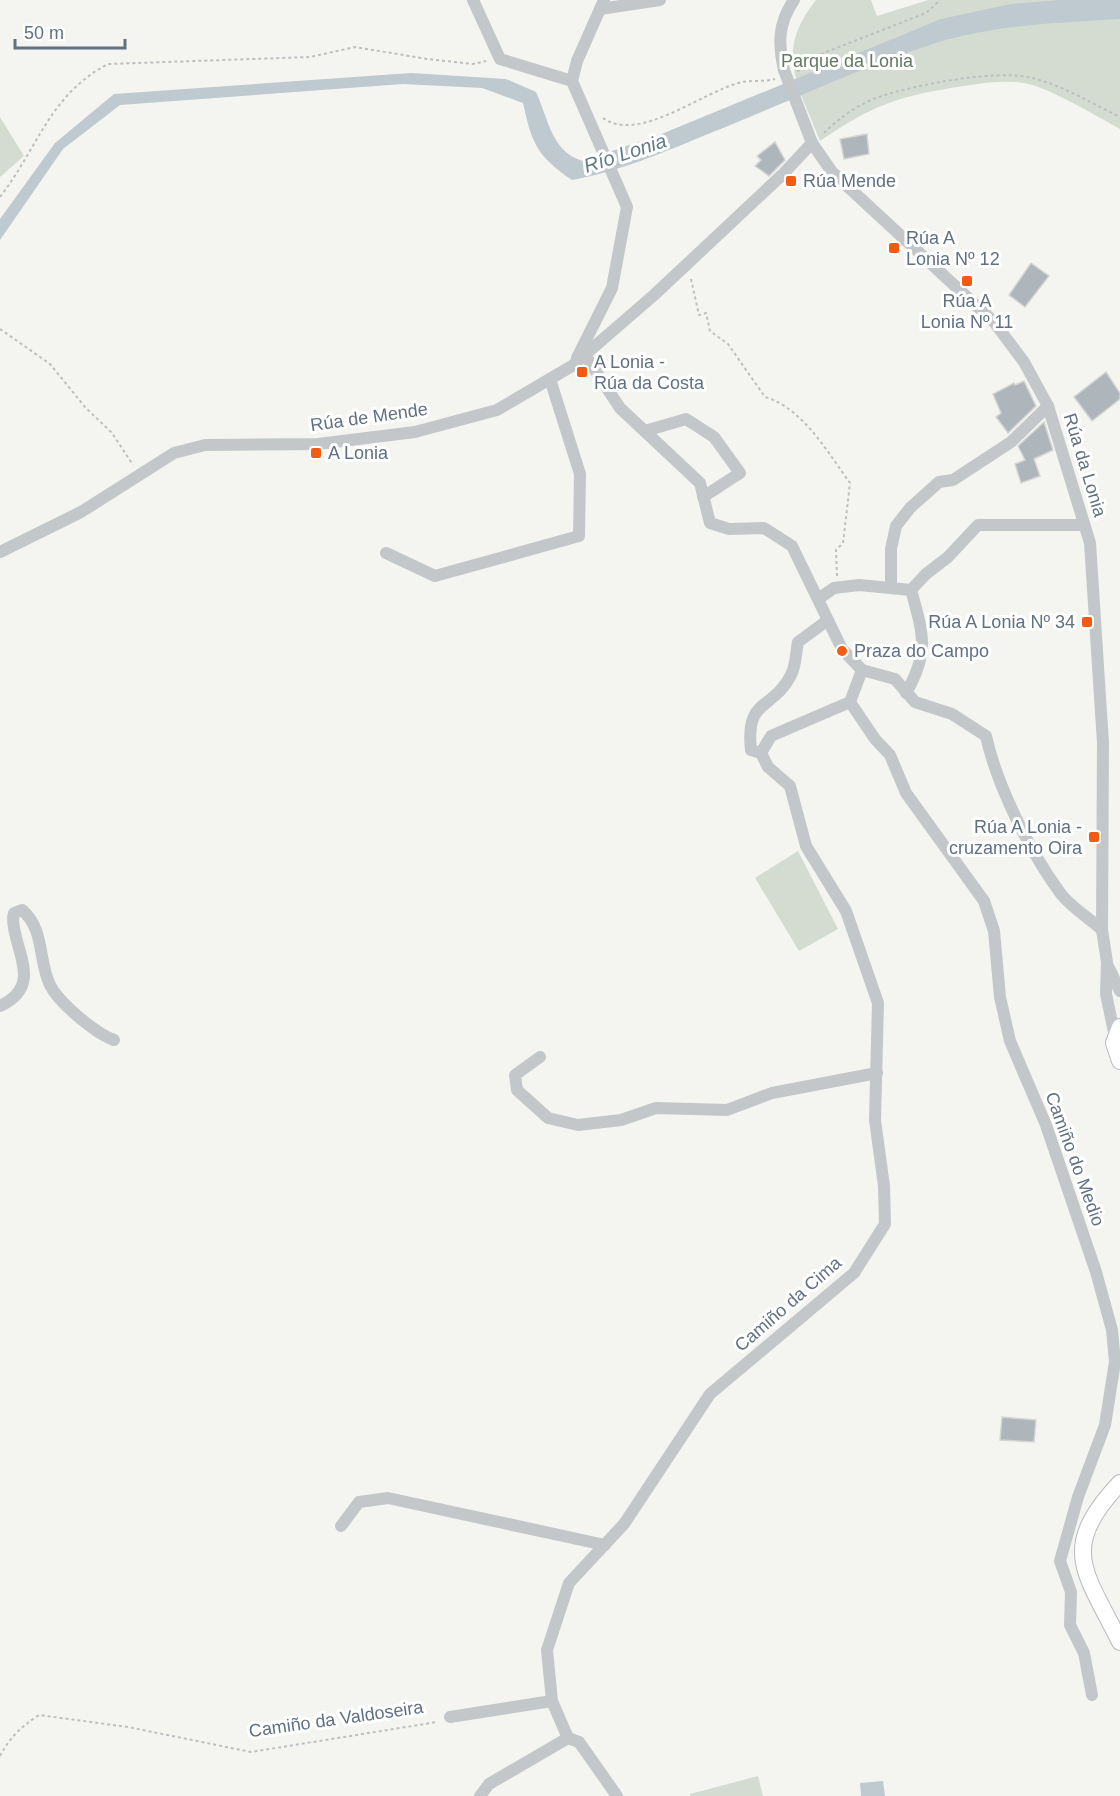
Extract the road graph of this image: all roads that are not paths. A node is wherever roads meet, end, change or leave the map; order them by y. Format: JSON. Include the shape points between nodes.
{"nodes":[{"id":1,"x":473,"y":0,"type":"edge"},
{"id":2,"x":660,"y":0,"type":"edge"},
{"id":3,"x":794,"y":0,"type":"edge"},
{"id":4,"x":602,"y":5,"type":"edge"},
{"id":5,"x":574,"y":86,"type":"junction"},
{"id":6,"x":812,"y":143,"type":"junction"},
{"id":7,"x":585,"y":355,"type":"junction"},
{"id":8,"x":572,"y":366,"type":"junction"},
{"id":9,"x":550,"y":379,"type":"junction"},
{"id":10,"x":1048,"y":406,"type":"junction"},
{"id":11,"x":645,"y":431,"type":"junction"},
{"id":12,"x":702,"y":497,"type":"junction"},
{"id":13,"x":1084,"y":525,"type":"junction"},
{"id":14,"x":0,"y":552,"type":"edge"},
{"id":15,"x":386,"y":553,"type":"dead end"},
{"id":16,"x":891,"y":588,"type":"junction"},
{"id":17,"x":911,"y":590,"type":"junction"},
{"id":18,"x":818,"y":599,"type":"junction"},
{"id":19,"x":828,"y":620,"type":"junction"},
{"id":20,"x":862,"y":670,"type":"junction"},
{"id":21,"x":906,"y":693,"type":"junction"},
{"id":22,"x":850,"y":702,"type":"junction"},
{"id":23,"x":761,"y":753,"type":"junction"},
{"id":24,"x":1102,"y":930,"type":"junction"},
{"id":25,"x":1107,"y":962,"type":"junction"},
{"id":26,"x":1120,"y":991,"type":"edge"},
{"id":27,"x":0,"y":1006,"type":"edge"},
{"id":28,"x":114,"y":1040,"type":"dead end"},
{"id":29,"x":1118,"y":1047,"type":"edge"},
{"id":30,"x":540,"y":1057,"type":"dead end"},
{"id":31,"x":877,"y":1073,"type":"junction"},
{"id":32,"x":1120,"y":1483,"type":"edge"},
{"id":33,"x":341,"y":1526,"type":"dead end"},
{"id":34,"x":1067,"y":1533,"type":"junction"},
{"id":35,"x":1083,"y":1540,"type":"junction"},
{"id":36,"x":604,"y":1545,"type":"junction"},
{"id":37,"x":1120,"y":1642,"type":"edge"},
{"id":38,"x":1092,"y":1695,"type":"dead end"},
{"id":39,"x":552,"y":1701,"type":"junction"},
{"id":40,"x":450,"y":1717,"type":"road end"},
{"id":41,"x":568,"y":1738,"type":"junction"},
{"id":42,"x":480,"y":1796,"type":"edge"},
{"id":43,"x":617,"y":1796,"type":"edge"}],
"edges":[{"from":1,"to":5,"type":"street","via":[[500,58]]},
{"from":2,"to":4,"type":"street"},
{"from":3,"to":6,"type":"street","name":"Rúa da Lonia","bridge":true,"via":[[779,35],[786,73]]},
{"from":4,"to":5,"type":"street","via":[[577,61]]},
{"from":5,"to":8,"type":"street","via":[[627,207],[612,288]]},
{"from":6,"to":7,"type":"street","name":"Rúa de Mende","via":[[687,264]]},
{"from":6,"to":10,"type":"street","name":"Rúa da Lonia","via":[[832,172],[994,322],[1024,362]]},
{"from":7,"to":8,"type":"street","name":"Rúa de Mende"},
{"from":7,"to":11,"type":"street","via":[[620,408]]},
{"from":8,"to":9,"type":"street","name":"Rúa de Mende"},
{"from":9,"to":14,"type":"street","name":"Rúa de Mende","via":[[497,410],[415,432],[318,444],[205,445],[174,453],[62,523]]},
{"from":9,"to":15,"type":"street","via":[[580,474],[579,536],[435,576]]},
{"from":10,"to":13,"type":"street","name":"Rúa da Lonia"},
{"from":10,"to":16,"type":"street","via":[[1011,442],[953,480],[939,482],[910,508],[896,526],[891,549]]},
{"from":11,"to":12,"type":"street","via":[[700,483]]},
{"from":11,"to":12,"type":"street","via":[[686,419],[714,437],[740,473]]},
{"from":12,"to":18,"type":"street","via":[[710,523],[729,529],[764,528],[792,546]]},
{"from":13,"to":17,"type":"street","via":[[978,525]]},
{"from":13,"to":24,"type":"street","name":"Rúa da Lonia","via":[[1090,543],[1103,743]]},
{"from":16,"to":17,"type":"street"},
{"from":16,"to":18,"type":"street","via":[[838,588]]},
{"from":17,"to":21,"type":"street","via":[[924,634],[918,672]]},
{"from":18,"to":19,"type":"street"},
{"from":19,"to":20,"type":"street","via":[[842,649]]},
{"from":19,"to":23,"type":"street","name":"Camiño da Cima","via":[[798,642],[792,674],[754,713],[749,733],[751,750]]},
{"from":20,"to":21,"type":"street","via":[[895,679]]},
{"from":20,"to":22,"type":"street"},
{"from":21,"to":24,"type":"street","via":[[915,702],[952,714],[986,736],[991,760],[1016,818],[1061,895]]},
{"from":22,"to":23,"type":"street","via":[[771,736]]},
{"from":22,"to":34,"type":"street","name":"Camiño do Medio","via":[[890,755],[906,793],[984,901],[994,931],[1000,997],[1010,1041],[1046,1125],[1112,1330],[1115,1362],[1105,1425]]},
{"from":23,"to":31,"type":"street","name":"Camiño da Cima","via":[[768,767],[790,786],[806,846],[846,911],[878,1003]]},
{"from":24,"to":25,"type":"street","name":"Rúa da Lonia"},
{"from":25,"to":26,"type":"street","name":"Rúa da Lonia"},
{"from":25,"to":29,"type":"street","name":"Rúa da Lonia","via":[[1106,994]]},
{"from":27,"to":28,"type":"street","via":[[10,1001],[22,982],[23,959],[13,918],[14,913],[22,910],[31,919],[39,939],[50,986],[69,1008]]},
{"from":30,"to":31,"type":"street","via":[[515,1076],[517,1090],[548,1118],[578,1125],[621,1120],[656,1108],[727,1110],[772,1093]]},
{"from":31,"to":36,"type":"street","name":"Camiño da Cima","via":[[874,1120],[884,1186],[885,1224],[872,1248],[854,1274],[710,1394],[624,1524]]},
{"from":32,"to":35,"type":"street","via":[[1101,1503]]},
{"from":33,"to":36,"type":"street","via":[[359,1502],[388,1498]]},
{"from":34,"to":35,"type":"street"},
{"from":34,"to":38,"type":"street","name":"Camiño do Medio","via":[[1060,1561],[1071,1592],[1070,1625],[1084,1653]]},
{"from":35,"to":37,"type":"street","via":[[1082,1560]]},
{"from":36,"to":39,"type":"street","name":"Camiño da Cima","via":[[569,1583],[547,1650]]},
{"from":39,"to":40,"type":"street","name":"Camiño da Valdoseira"},
{"from":39,"to":41,"type":"street","name":"Camiño da Cima"},
{"from":41,"to":42,"type":"street","via":[[489,1784]]},
{"from":41,"to":43,"type":"street","name":"Camiño da Cima","via":[[579,1742]]}]}
